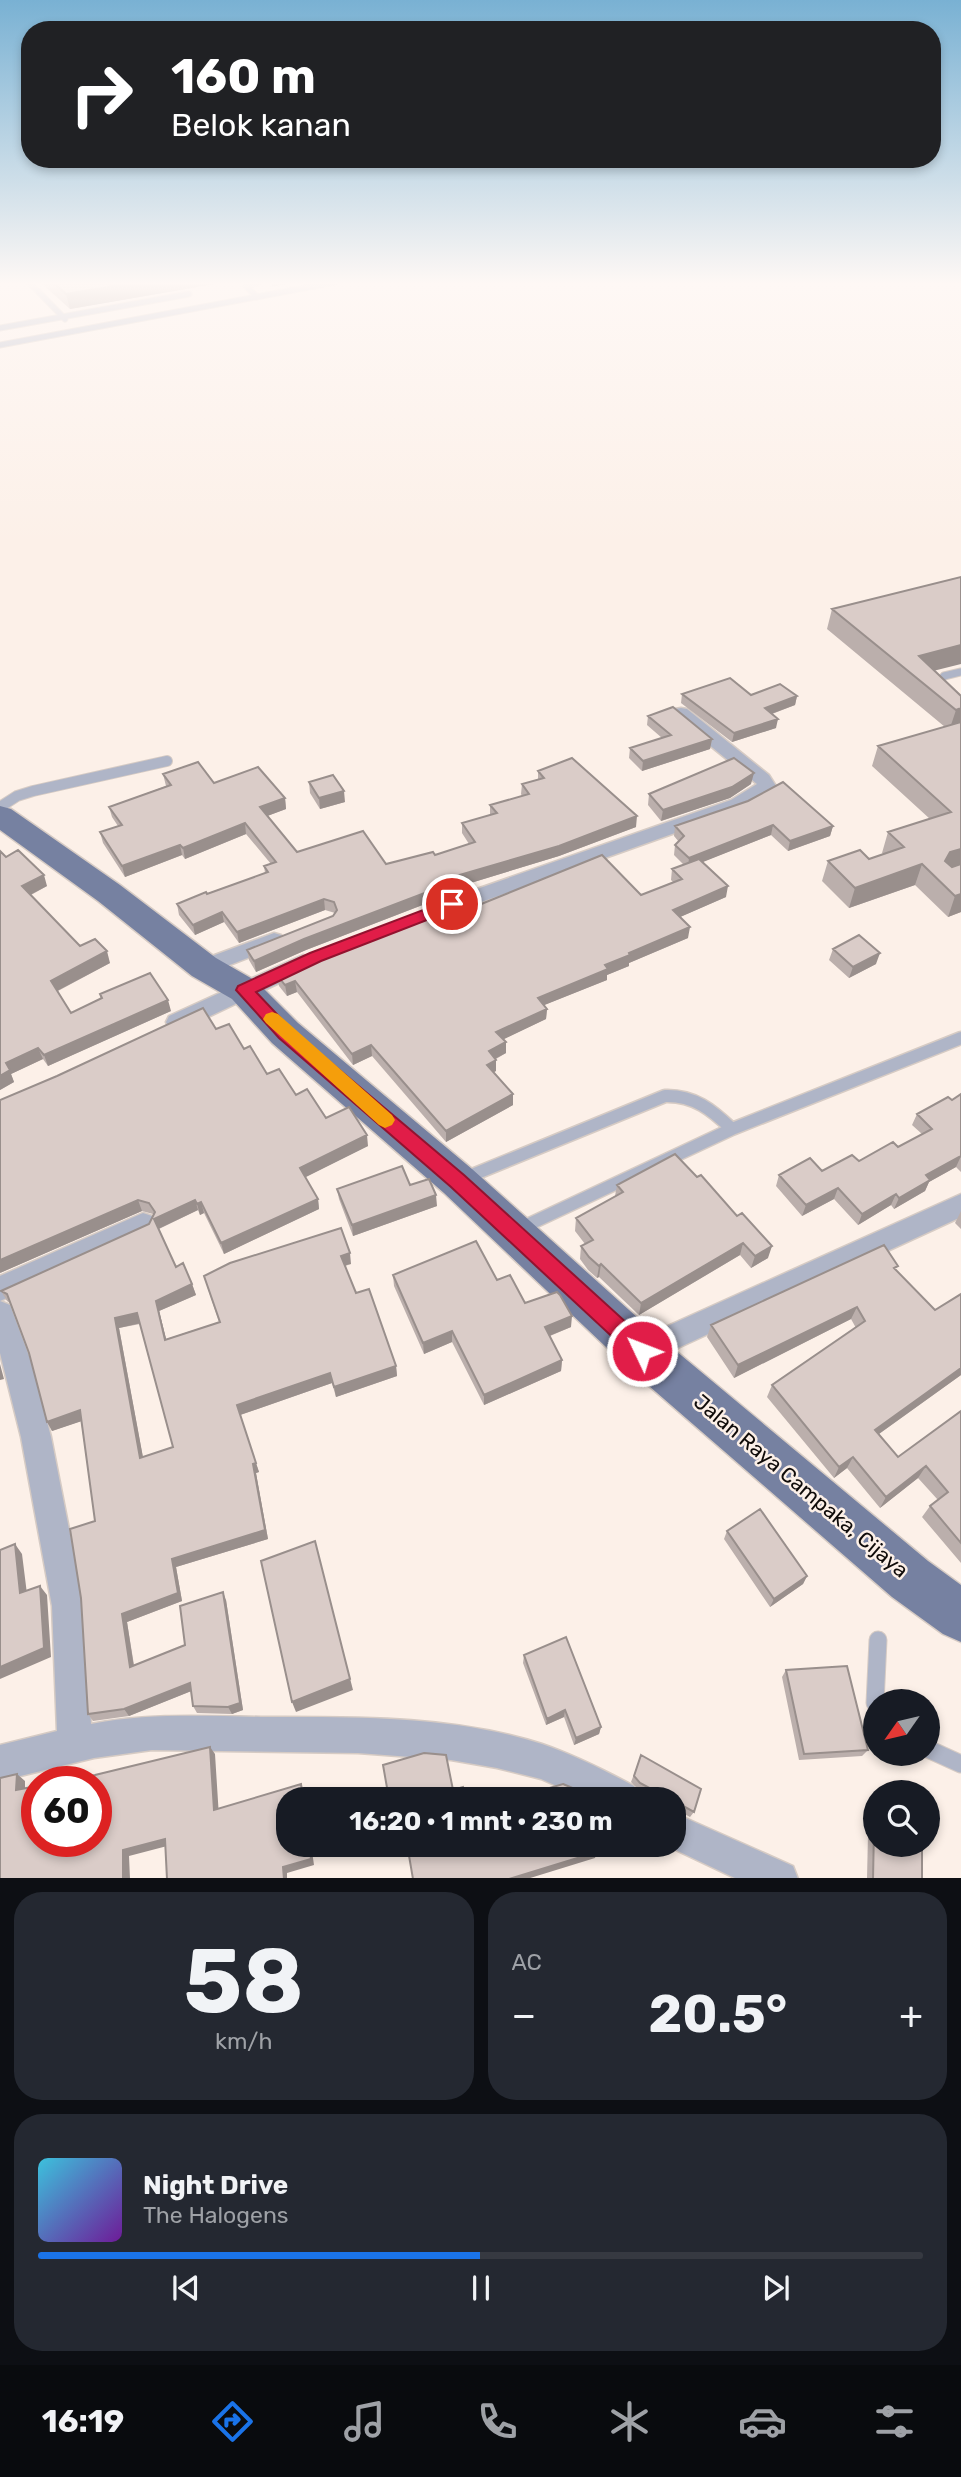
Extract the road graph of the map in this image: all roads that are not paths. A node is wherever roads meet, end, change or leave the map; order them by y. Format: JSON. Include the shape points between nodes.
{"nodes":[{"id":1,"x":961,"y":671,"type":"edge"},
{"id":2,"x":943,"y":697,"type":"edge"},
{"id":3,"x":681,"y":713,"type":"edge"},
{"id":4,"x":167,"y":761,"type":"dead end"},
{"id":5,"x":0,"y":807,"type":"edge"},
{"id":6,"x":0,"y":816,"type":"edge"},
{"id":7,"x":427,"y":915,"type":"edge"},
{"id":8,"x":289,"y":933,"type":"edge"},
{"id":9,"x":315,"y":957,"type":"edge"},
{"id":10,"x":204,"y":967,"type":"junction"},
{"id":11,"x":244,"y":990,"type":"junction"},
{"id":12,"x":158,"y":1030,"type":"edge"},
{"id":13,"x":961,"y":1038,"type":"edge"},
{"id":14,"x":732,"y":1129,"type":"junction"},
{"id":15,"x":458,"y":1181,"type":"junction"},
{"id":16,"x":961,"y":1205,"type":"edge"},
{"id":17,"x":143,"y":1224,"type":"edge"},
{"id":18,"x":512,"y":1232,"type":"junction"},
{"id":19,"x":0,"y":1289,"type":"edge"},
{"id":20,"x":0,"y":1314,"type":"edge"},
{"id":21,"x":642,"y":1351,"type":"junction"},
{"id":22,"x":961,"y":1616,"type":"edge"},
{"id":23,"x":878,"y":1640,"type":"dead end"},
{"id":24,"x":876,"y":1689,"type":"edge"},
{"id":25,"x":75,"y":1745,"type":"junction"},
{"id":26,"x":940,"y":1754,"type":"edge"},
{"id":27,"x":0,"y":1763,"type":"edge"},
{"id":28,"x":961,"y":1764,"type":"edge"},
{"id":29,"x":603,"y":1787,"type":"edge"},
{"id":30,"x":686,"y":1836,"type":"edge"},
{"id":31,"x":780,"y":1878,"type":"edge"}],
"edges":[{"from":1,"to":2,"type":"lane","via":[[939,680],[936,688]]},
{"from":3,"to":7,"type":"street","via":[[767,786],[738,804]]},
{"from":4,"to":5,"type":"lane","via":[[43,788]]},
{"from":6,"to":10,"type":"main road","name":"Jalan Raya Campaka, Cijaya"},
{"from":8,"to":10,"type":"street"},
{"from":9,"to":11,"type":"street"},
{"from":10,"to":11,"type":"main road","name":"Jalan Raya Campaka, Cijaya"},
{"from":11,"to":12,"type":"street"},
{"from":11,"to":15,"type":"main road","name":"Jalan Raya Campaka, Cijaya","via":[[285,1033]]},
{"from":13,"to":14,"type":"lane"},
{"from":14,"to":15,"type":"lane","via":[[696,1101],[680,1094],[665,1096]]},
{"from":14,"to":18,"type":"lane"},
{"from":15,"to":18,"type":"main road","name":"Jalan Raya Campaka, Cijaya"},
{"from":16,"to":21,"type":"street"},
{"from":17,"to":19,"type":"street"},
{"from":18,"to":21,"type":"main road","name":"Jalan Raya Campaka, Cijaya"},
{"from":20,"to":25,"type":"street","via":[[36,1437],[68,1606]]},
{"from":21,"to":22,"type":"main road","name":"Jalan Raya Campaka, Cijaya","via":[[910,1579]]},
{"from":23,"to":24,"type":"lane"},
{"from":25,"to":27,"type":"street"},
{"from":25,"to":29,"type":"street","via":[[150,1733],[391,1735],[495,1751]]},
{"from":26,"to":28,"type":"lane"},
{"from":30,"to":31,"type":"street"}]}
